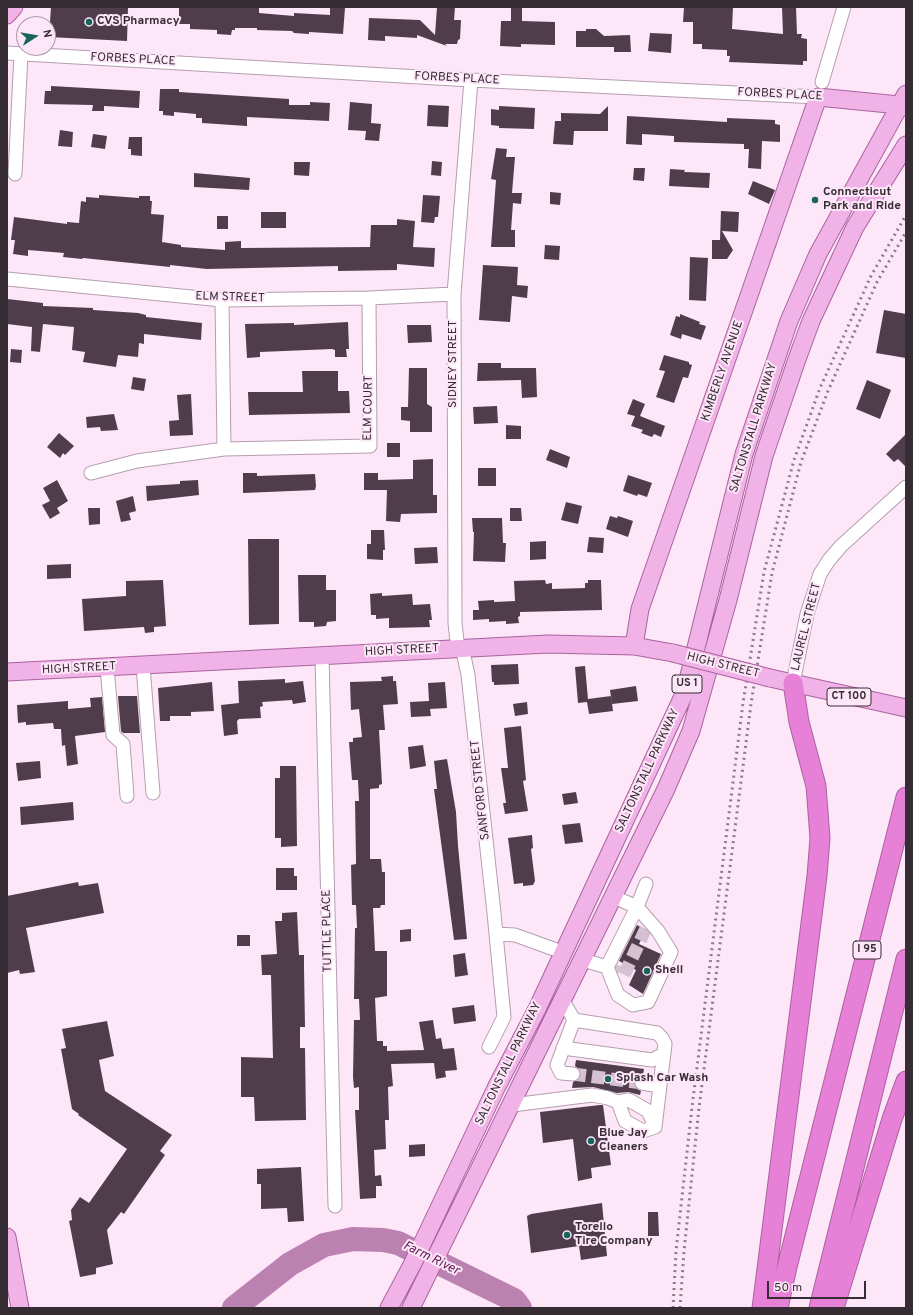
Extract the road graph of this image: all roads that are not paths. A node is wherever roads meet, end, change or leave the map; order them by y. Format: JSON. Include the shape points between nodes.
{"nodes":[{"id":1,"x":844,"y":7,"type":"edge"},
{"id":2,"x":21,"y":56,"type":"edge"},
{"id":3,"x":56,"y":56,"type":"edge"},
{"id":4,"x":471,"y":80,"type":"junction"},
{"id":5,"x":820,"y":90,"type":"junction"},
{"id":6,"x":904,"y":102,"type":"edge"},
{"id":7,"x":906,"y":145,"type":"edge"},
{"id":8,"x":14,"y":174,"type":"dead end"},
{"id":9,"x":7,"y":279,"type":"edge"},
{"id":10,"x":454,"y":294,"type":"junction"},
{"id":11,"x":369,"y":298,"type":"junction"},
{"id":12,"x":222,"y":300,"type":"junction"},
{"id":13,"x":224,"y":449,"type":"junction"},
{"id":14,"x":91,"y":473,"type":"dead end"},
{"id":15,"x":906,"y":487,"type":"edge"},
{"id":16,"x":634,"y":646,"type":"junction"},
{"id":17,"x":460,"y":648,"type":"junction"},
{"id":18,"x":322,"y":656,"type":"junction"},
{"id":19,"x":143,"y":666,"type":"junction"},
{"id":20,"x":108,"y":667,"type":"junction"},
{"id":21,"x":7,"y":672,"type":"edge"},
{"id":22,"x":793,"y":683,"type":"junction"},
{"id":23,"x":906,"y":708,"type":"edge"},
{"id":24,"x":153,"y":793,"type":"dead end"},
{"id":25,"x":127,"y":796,"type":"dead end"},
{"id":26,"x":906,"y":797,"type":"edge"},
{"id":27,"x":646,"y":884,"type":"dead end"},
{"id":28,"x":614,"y":897,"type":"junction"},
{"id":29,"x":636,"y":907,"type":"junction"},
{"id":30,"x":496,"y":934,"type":"junction"},
{"id":31,"x":562,"y":952,"type":"junction"},
{"id":32,"x":906,"y":958,"type":"edge"},
{"id":33,"x":583,"y":960,"type":"junction"},
{"id":34,"x":607,"y":967,"type":"junction"},
{"id":35,"x":563,"y":1001,"type":"junction"},
{"id":36,"x":574,"y":1020,"type":"junction"},
{"id":37,"x":489,"y":1047,"type":"dead end"},
{"id":38,"x":563,"y":1048,"type":"junction"},
{"id":39,"x":664,"y":1054,"type":"junction"},
{"id":40,"x":573,"y":1074,"type":"tunnel mouth"},
{"id":41,"x":906,"y":1081,"type":"edge"},
{"id":42,"x":642,"y":1083,"type":"tunnel mouth"},
{"id":43,"x":660,"y":1086,"type":"junction"},
{"id":44,"x":618,"y":1102,"type":"junction"},
{"id":45,"x":512,"y":1105,"type":"junction"},
{"id":46,"x":656,"y":1127,"type":"junction"},
{"id":47,"x":335,"y":1206,"type":"dead end"},
{"id":48,"x":7,"y":1237,"type":"edge"},
{"id":49,"x":20,"y":1308,"type":"edge"},
{"id":50,"x":389,"y":1308,"type":"edge"},
{"id":51,"x":412,"y":1308,"type":"edge"},
{"id":52,"x":762,"y":1308,"type":"edge"},
{"id":53,"x":778,"y":1308,"type":"edge"},
{"id":54,"x":819,"y":1308,"type":"edge"},
{"id":55,"x":834,"y":1308,"type":"edge"}],
"edges":[{"from":1,"to":5,"type":"street","name":"KIMBERLY AVENUE"},
{"from":2,"to":8,"type":"street"},
{"from":3,"to":4,"type":"street","name":"FORBES PLACE"},
{"from":4,"to":5,"type":"street","name":"FORBES PLACE"},
{"from":4,"to":10,"type":"street","name":"SIDNEY STREET"},
{"from":5,"to":6,"type":"main road","name":"FORBES PLACE"},
{"from":5,"to":16,"type":"main road","name":"KIMBERLY AVENUE","via":[[640,608]]},
{"from":6,"to":31,"type":"main road","name":"SALTONSTALL PARKWAY","number":"US 1","via":[[818,254],[788,321],[744,454],[685,692]]},
{"from":7,"to":28,"type":"main road","name":"SALTONSTALL PARKWAY","number":"US 1","via":[[855,227],[811,321],[764,456],[728,600],[691,731]]},
{"from":9,"to":12,"type":"street","name":"ELM STREET"},
{"from":10,"to":11,"type":"street","name":"ELM STREET"},
{"from":10,"to":17,"type":"street","name":"SIDNEY STREET","via":[[455,623]]},
{"from":11,"to":12,"type":"street","name":"ELM STREET"},
{"from":11,"to":13,"type":"street","name":"ELM COURT","via":[[370,446]]},
{"from":12,"to":13,"type":"street"},
{"from":13,"to":14,"type":"street","name":"ELM COURT","via":[[136,461]]},
{"from":15,"to":22,"type":"street","name":"LAUREL STREET","via":[[828,560],[820,574],[807,614]]},
{"from":16,"to":17,"type":"main road","name":"HIGH STREET","number":"CT 100","via":[[570,644]]},
{"from":16,"to":22,"type":"main road","name":"HIGH STREET","number":"CT 100","bridge":true,"via":[[673,653]]},
{"from":17,"to":18,"type":"main road","name":"HIGH STREET","number":"CT 100"},
{"from":17,"to":30,"type":"street","name":"SANFORD STREET","via":[[468,675]]},
{"from":18,"to":19,"type":"main road","name":"HIGH STREET","number":"CT 100"},
{"from":18,"to":47,"type":"street","name":"TUTTLE PLACE"},
{"from":19,"to":20,"type":"main road","name":"HIGH STREET","number":"CT 100"},
{"from":19,"to":24,"type":"street"},
{"from":20,"to":21,"type":"main road","name":"HIGH STREET","number":"CT 100"},
{"from":20,"to":25,"type":"street","via":[[113,735],[123,744]]},
{"from":22,"to":23,"type":"main road","number":"CT 100"},
{"from":22,"to":52,"type":"highway","via":[[799,722],[816,786],[820,844]]},
{"from":26,"to":53,"type":"highway","number":"I 95"},
{"from":27,"to":29,"type":"street"},
{"from":28,"to":29,"type":"street"},
{"from":28,"to":33,"type":"main road","name":"SALTONSTALL PARKWAY","number":"US 1"},
{"from":29,"to":34,"type":"street"},
{"from":29,"to":34,"type":"street","via":[[658,931],[671,952],[648,1002],[633,1005],[618,995]]},
{"from":30,"to":31,"type":"street","via":[[515,935]]},
{"from":30,"to":37,"type":"street","name":"SANFORD STREET","via":[[504,1017]]},
{"from":31,"to":50,"type":"main road","name":"SALTONSTALL PARKWAY","number":"US 1","via":[[537,1009]]},
{"from":32,"to":54,"type":"highway"},
{"from":33,"to":34,"type":"street"},
{"from":33,"to":35,"type":"main road","name":"SALTONSTALL PARKWAY","number":"US 1"},
{"from":35,"to":36,"type":"street"},
{"from":35,"to":45,"type":"main road","name":"SALTONSTALL PARKWAY","number":"US 1"},
{"from":36,"to":38,"type":"street"},
{"from":36,"to":39,"type":"street","via":[[657,1033],[665,1044]]},
{"from":38,"to":39,"type":"street","via":[[652,1060]]},
{"from":38,"to":40,"type":"street","via":[[556,1065],[561,1073]]},
{"from":39,"to":43,"type":"street"},
{"from":41,"to":55,"type":"highway"},
{"from":42,"to":43,"type":"street"},
{"from":43,"to":46,"type":"street"},
{"from":44,"to":45,"type":"street","via":[[592,1095]]},
{"from":44,"to":46,"type":"street","via":[[629,1100],[648,1112]]},
{"from":44,"to":46,"type":"street","via":[[625,1121],[643,1131]]},
{"from":45,"to":51,"type":"main road","name":"SALTONSTALL PARKWAY","number":"US 1"},
{"from":48,"to":49,"type":"main road"}]}
